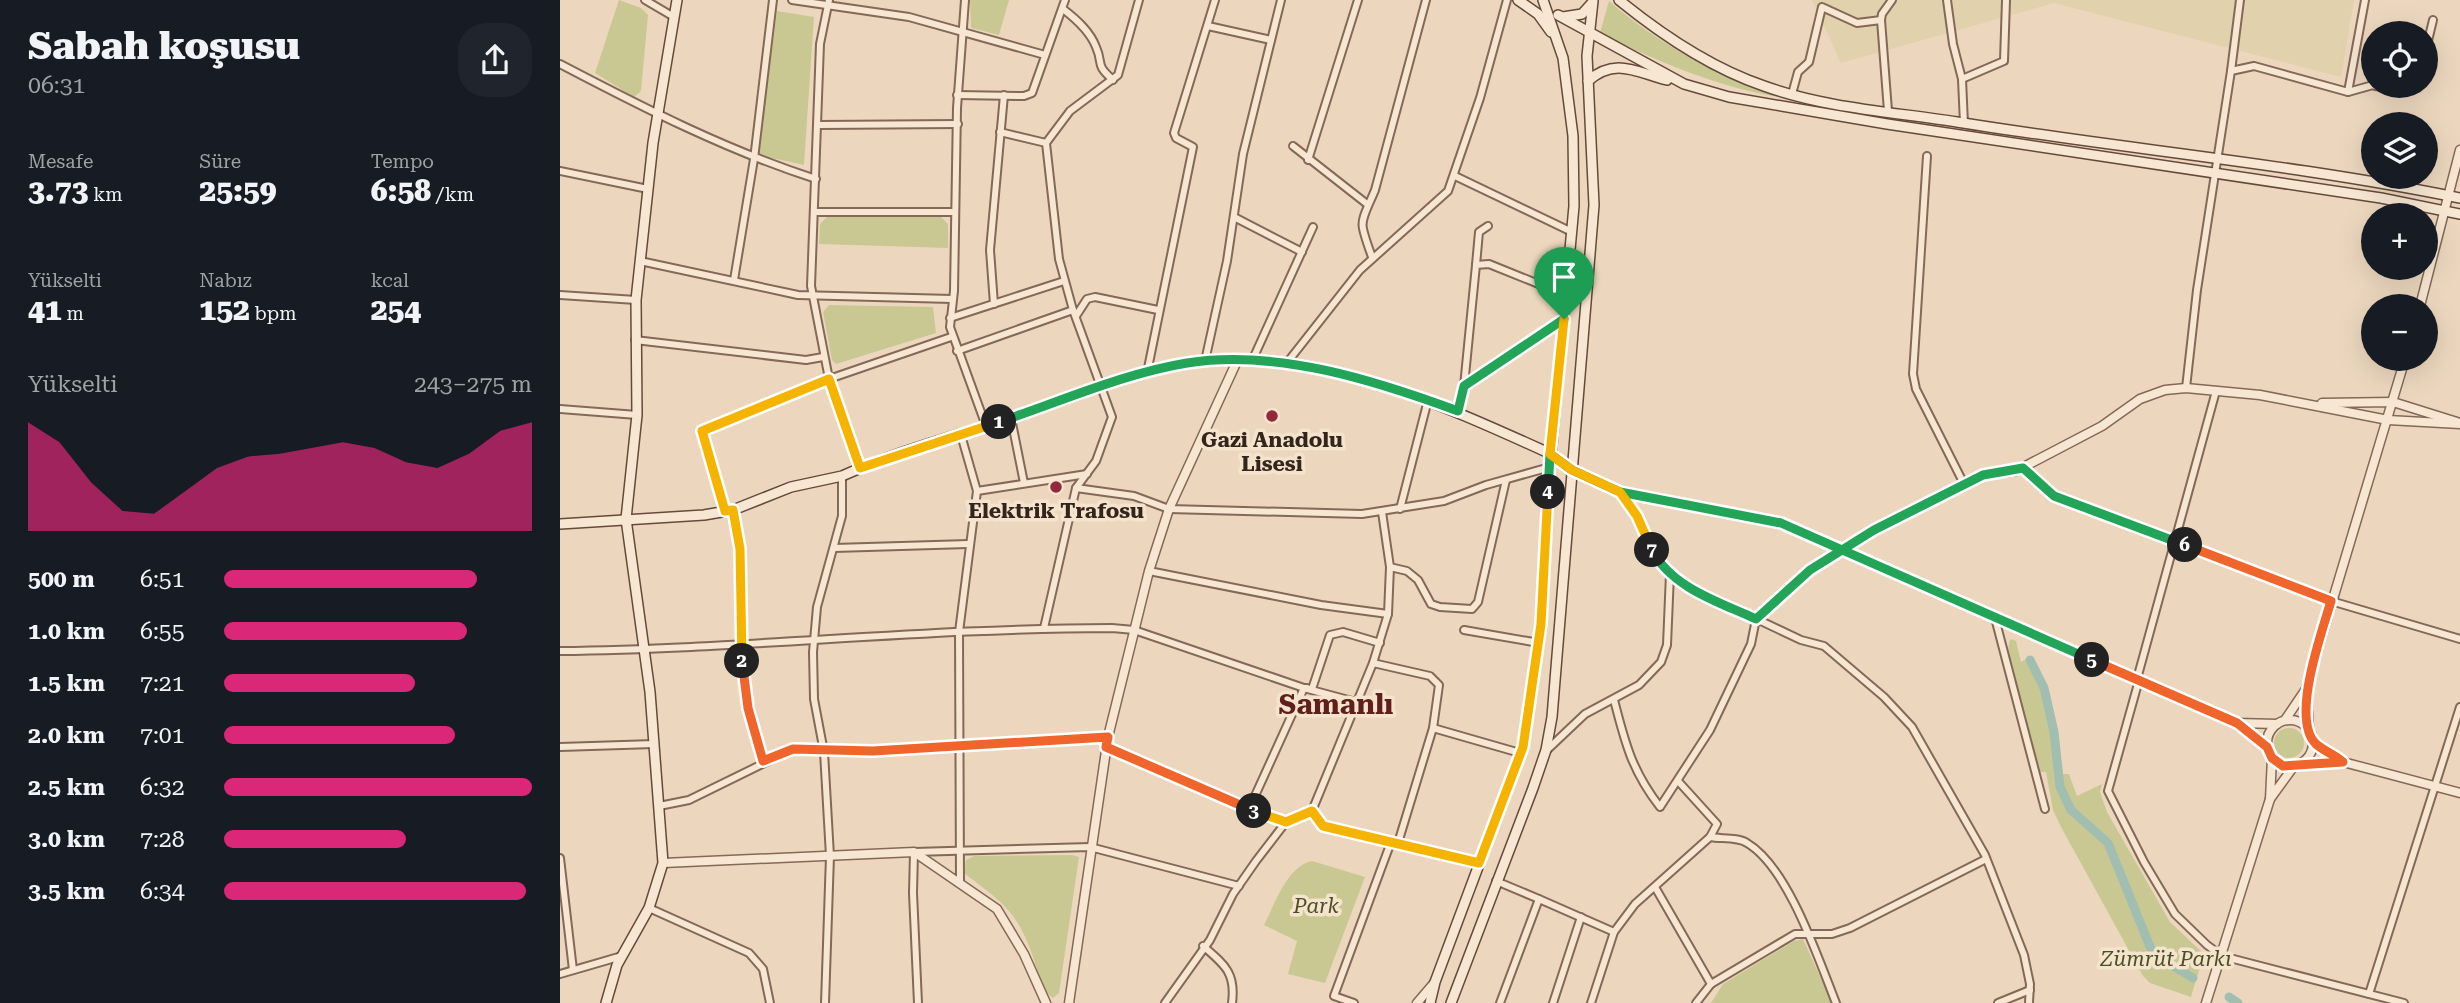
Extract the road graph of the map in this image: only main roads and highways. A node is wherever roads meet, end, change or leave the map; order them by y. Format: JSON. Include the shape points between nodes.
{"nodes":[{"id":1,"x":677,"y":0,"type":"edge"},
{"id":2,"x":1518,"y":0,"type":"edge"},
{"id":3,"x":1619,"y":0,"type":"edge"},
{"id":4,"x":1544,"y":1,"type":"edge"},
{"id":5,"x":1593,"y":1,"type":"edge"},
{"id":6,"x":1558,"y":15,"type":"junction"},
{"id":7,"x":1588,"y":33,"type":"junction"},
{"id":8,"x":1563,"y":58,"type":"junction"},
{"id":9,"x":1588,"y":82,"type":"junction"},
{"id":10,"x":1684,"y":85,"type":"junction"},
{"id":11,"x":2460,"y":198,"type":"edge"},
{"id":12,"x":2460,"y":214,"type":"edge"},
{"id":13,"x":1550,"y":454,"type":"junction"},
{"id":14,"x":626,"y":519,"type":"junction"},
{"id":15,"x":560,"y":524,"type":"edge"},
{"id":16,"x":606,"y":1003,"type":"edge"},
{"id":17,"x":1430,"y":1003,"type":"edge"},
{"id":18,"x":1451,"y":1003,"type":"edge"}],
"edges":[{"from":1,"to":14,"type":"main road","via":[[657,115],[636,300],[637,415]]},
{"from":2,"to":8,"type":"main road","via":[[1548,25]]},
{"from":3,"to":11,"type":"main road","via":[[1672,40],[1716,65],[1792,94],[1964,124],[2382,181]]},
{"from":4,"to":6,"type":"main road"},
{"from":4,"to":8,"type":"main road"},
{"from":5,"to":6,"type":"main road","via":[[1574,17]]},
{"from":5,"to":7,"type":"main road"},
{"from":6,"to":7,"type":"main road"},
{"from":7,"to":9,"type":"main road"},
{"from":7,"to":10,"type":"main road"},
{"from":8,"to":13,"type":"main road","via":[[1573,136],[1572,232]]},
{"from":9,"to":10,"type":"main road","via":[[1606,68],[1619,67]]},
{"from":9,"to":18,"type":"main road","via":[[1594,205],[1559,659],[1546,750]]},
{"from":10,"to":12,"type":"main road","via":[[1796,110]]},
{"from":13,"to":14,"type":"main road","via":[[1458,411],[1330,372],[1252,361],[1205,361],[1147,373],[729,510]]},
{"from":13,"to":17,"type":"main road","via":[[1539,643],[1520,753]]},
{"from":14,"to":15,"type":"main road"},
{"from":14,"to":16,"type":"main road","via":[[644,650],[663,863],[649,908],[622,956]]}]}
